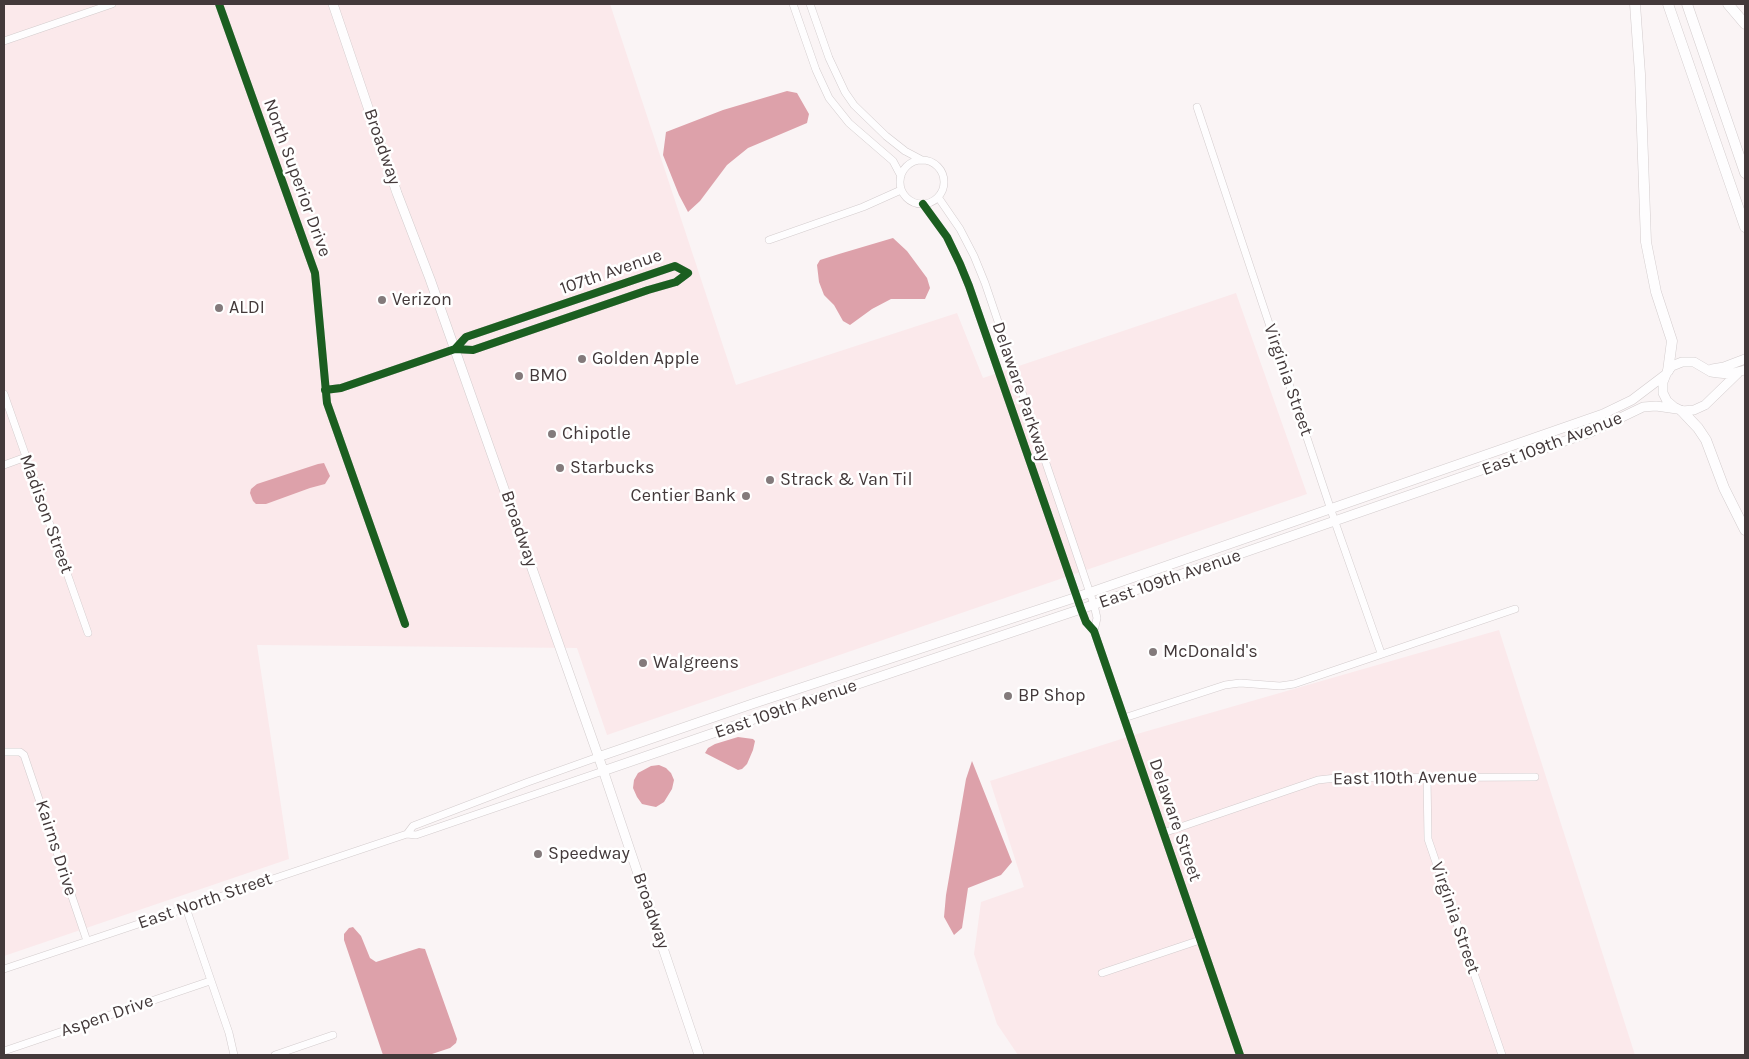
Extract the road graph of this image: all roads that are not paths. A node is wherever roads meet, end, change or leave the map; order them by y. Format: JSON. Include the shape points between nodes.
{"nodes":[{"id":1,"x":112,"y":4,"type":"edge"},
{"id":2,"x":219,"y":4,"type":"edge"},
{"id":3,"x":333,"y":4,"type":"edge"},
{"id":4,"x":793,"y":4,"type":"edge"},
{"id":5,"x":810,"y":4,"type":"edge"},
{"id":6,"x":1635,"y":4,"type":"edge"},
{"id":7,"x":1668,"y":4,"type":"edge"},
{"id":8,"x":1687,"y":4,"type":"edge"},
{"id":9,"x":1728,"y":4,"type":"edge"},
{"id":10,"x":1745,"y":24,"type":"edge"},
{"id":11,"x":4,"y":41,"type":"edge"},
{"id":12,"x":1197,"y":107,"type":"dead end"},
{"id":13,"x":922,"y":160,"type":"junction"},
{"id":14,"x":1745,"y":173,"type":"edge"},
{"id":15,"x":901,"y":176,"type":"junction"},
{"id":16,"x":901,"y":190,"type":"junction"},
{"id":17,"x":938,"y":197,"type":"junction"},
{"id":18,"x":923,"y":204,"type":"junction"},
{"id":19,"x":1745,"y":227,"type":"edge"},
{"id":20,"x":769,"y":240,"type":"dead end"},
{"id":21,"x":455,"y":349,"type":"junction"},
{"id":22,"x":1745,"y":359,"type":"edge"},
{"id":23,"x":1704,"y":367,"type":"junction"},
{"id":24,"x":1741,"y":371,"type":"edge"},
{"id":25,"x":1667,"y":373,"type":"junction"},
{"id":26,"x":325,"y":390,"type":"junction"},
{"id":27,"x":4,"y":394,"type":"edge"},
{"id":28,"x":1679,"y":410,"type":"junction"},
{"id":29,"x":26,"y":457,"type":"junction"},
{"id":30,"x":4,"y":465,"type":"edge"},
{"id":31,"x":1331,"y":507,"type":"junction"},
{"id":32,"x":1335,"y":522,"type":"junction"},
{"id":33,"x":1745,"y":530,"type":"edge"},
{"id":34,"x":1089,"y":592,"type":"junction"},
{"id":35,"x":1077,"y":597,"type":"junction"},
{"id":36,"x":1094,"y":605,"type":"junction"},
{"id":37,"x":1081,"y":609,"type":"junction"},
{"id":38,"x":1516,"y":609,"type":"dead end"},
{"id":39,"x":405,"y":624,"type":"dead end"},
{"id":40,"x":1094,"y":631,"type":"junction"},
{"id":41,"x":88,"y":634,"type":"dead end"},
{"id":42,"x":1381,"y":653,"type":"junction"},
{"id":43,"x":1124,"y":718,"type":"junction"},
{"id":44,"x":4,"y":752,"type":"edge"},
{"id":45,"x":598,"y":757,"type":"junction"},
{"id":46,"x":603,"y":771,"type":"junction"},
{"id":47,"x":1427,"y":777,"type":"junction"},
{"id":48,"x":1535,"y":777,"type":"dead end"},
{"id":49,"x":1164,"y":833,"type":"junction"},
{"id":50,"x":407,"y":834,"type":"junction"},
{"id":51,"x":186,"y":908,"type":"junction"},
{"id":52,"x":1200,"y":940,"type":"junction"},
{"id":53,"x":87,"y":941,"type":"junction"},
{"id":54,"x":4,"y":969,"type":"edge"},
{"id":55,"x":1102,"y":973,"type":"dead end"},
{"id":56,"x":210,"y":981,"type":"junction"},
{"id":57,"x":333,"y":1035,"type":"dead end"},
{"id":58,"x":4,"y":1051,"type":"edge"},
{"id":59,"x":234,"y":1055,"type":"edge"},
{"id":60,"x":274,"y":1055,"type":"edge"},
{"id":61,"x":699,"y":1055,"type":"edge"},
{"id":62,"x":1240,"y":1055,"type":"edge"},
{"id":63,"x":1502,"y":1055,"type":"edge"}],
"edges":[{"from":1,"to":11,"type":"street"},
{"from":2,"to":26,"type":"street","name":"North Superior Drive","via":[[315,273]]},
{"from":3,"to":21,"type":"main road","name":"Broadway"},
{"from":4,"to":15,"type":"street","via":[[829,98],[850,123],[893,161]]},
{"from":5,"to":13,"type":"street","via":[[829,58],[854,105],[886,136]]},
{"from":6,"to":25,"type":"highway","via":[[1645,234],[1656,292],[1672,341]]},
{"from":7,"to":19,"type":"highway"},
{"from":8,"to":14,"type":"highway"},
{"from":9,"to":10,"type":"highway"},
{"from":12,"to":31,"type":"street","name":"Virginia Street"},
{"from":13,"to":15,"type":"street","via":[[909,164]]},
{"from":13,"to":17,"type":"street","via":[[936,165],[943,177]]},
{"from":15,"to":16,"type":"street"},
{"from":16,"to":18,"type":"street","via":[[910,201]]},
{"from":16,"to":20,"type":"street"},
{"from":17,"to":18,"type":"street"},
{"from":17,"to":34,"type":"street","name":"Delaware Parkway","via":[[960,229],[985,283]]},
{"from":18,"to":35,"type":"street","name":"Delaware Parkway","via":[[947,237],[960,264]]},
{"from":21,"to":21,"type":"street","name":"107th Avenue","via":[[473,350],[676,282],[688,273],[675,266],[667,268],[466,337]]},
{"from":21,"to":26,"type":"street","name":"107th Avenue","via":[[341,388]]},
{"from":21,"to":45,"type":"main road","name":"Broadway"},
{"from":22,"to":23,"type":"main road","name":"East 109th Avenue","via":[[1719,368]]},
{"from":23,"to":24,"type":"main road","name":"East 109th Avenue","via":[[1716,373]]},
{"from":23,"to":25,"type":"main road","name":"East 109th Avenue","via":[[1686,362],[1675,365]]},
{"from":24,"to":28,"type":"main road","name":"East 109th Avenue","via":[[1701,407]]},
{"from":25,"to":28,"type":"main road","via":[[1663,393],[1667,401]]},
{"from":25,"to":31,"type":"main road","name":"East 109th Avenue","via":[[1636,398],[1611,411]]},
{"from":26,"to":39,"type":"street","name":"North Superior Drive"},
{"from":27,"to":29,"type":"street","name":"Madison Street"},
{"from":28,"to":32,"type":"main road","name":"East 109th Avenue","via":[[1643,407],[1591,432]]},
{"from":28,"to":33,"type":"highway","via":[[1704,436]]},
{"from":29,"to":30,"type":"street"},
{"from":29,"to":41,"type":"street","name":"Madison Street"},
{"from":31,"to":32,"type":"street","name":"Virginia Street"},
{"from":31,"to":34,"type":"main road","name":"East 109th Avenue"},
{"from":32,"to":36,"type":"main road","name":"East 109th Avenue"},
{"from":32,"to":42,"type":"street","name":"Virginia Street"},
{"from":34,"to":35,"type":"main road","name":"East 109th Avenue"},
{"from":34,"to":36,"type":"street","name":"Delaware Street"},
{"from":35,"to":37,"type":"street","name":"Delaware Street"},
{"from":35,"to":45,"type":"main road","name":"East 109th Avenue"},
{"from":36,"to":37,"type":"main road","name":"East 109th Avenue"},
{"from":36,"to":40,"type":"street","name":"Delaware Street","via":[[1097,618]]},
{"from":37,"to":40,"type":"street","name":"Delaware Street"},
{"from":37,"to":46,"type":"main road","name":"East 109th Avenue"},
{"from":38,"to":42,"type":"street"},
{"from":40,"to":43,"type":"street","name":"Delaware Street"},
{"from":42,"to":43,"type":"street","via":[[1294,684],[1224,685]]},
{"from":43,"to":49,"type":"street","name":"Delaware Street"},
{"from":44,"to":53,"type":"street","name":"Kairns Drive","via":[[24,755]]},
{"from":45,"to":46,"type":"main road","name":"Broadway"},
{"from":45,"to":50,"type":"street","name":"East North Street","via":[[414,826]]},
{"from":46,"to":50,"type":"street","name":"East North Street","via":[[416,835]]},
{"from":46,"to":61,"type":"main road","name":"Broadway"},
{"from":47,"to":48,"type":"street","name":"East 110th Avenue"},
{"from":47,"to":49,"type":"street","name":"East 110th Avenue","via":[[1318,780]]},
{"from":47,"to":63,"type":"street","name":"Virginia Street","via":[[1428,839]]},
{"from":49,"to":52,"type":"street","name":"Delaware Street"},
{"from":50,"to":51,"type":"street","name":"East North Street"},
{"from":51,"to":53,"type":"street","name":"East North Street"},
{"from":51,"to":56,"type":"street"},
{"from":52,"to":55,"type":"street"},
{"from":52,"to":62,"type":"street","name":"Delaware Street"},
{"from":53,"to":54,"type":"street","name":"East North Street"},
{"from":56,"to":58,"type":"street","name":"Aspen Drive"},
{"from":56,"to":59,"type":"street"},
{"from":57,"to":60,"type":"street"}]}
